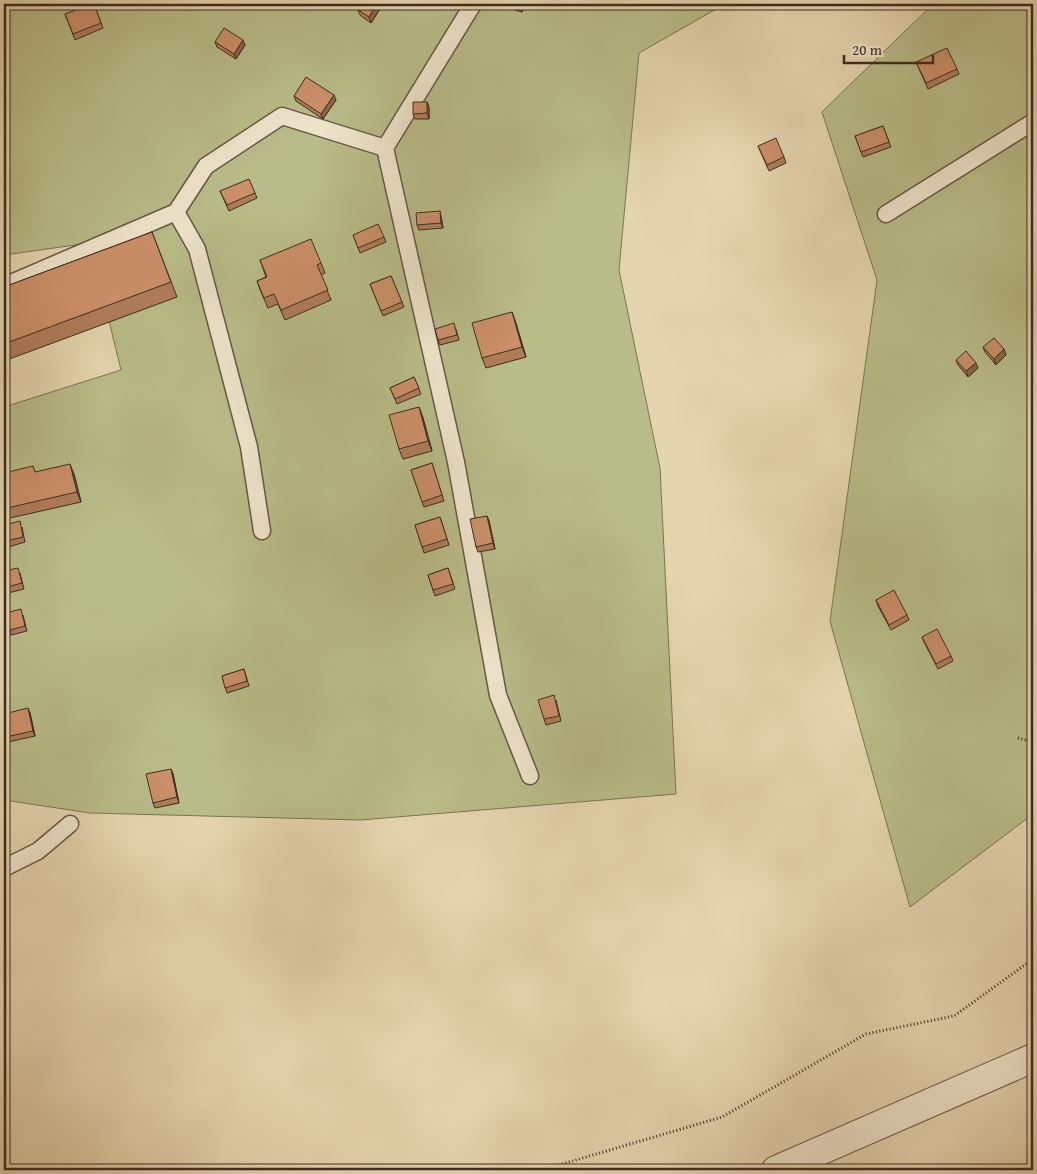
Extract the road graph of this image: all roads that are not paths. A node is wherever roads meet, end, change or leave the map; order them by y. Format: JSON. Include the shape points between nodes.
{"nodes":[{"id":1,"x":473,"y":4,"type":"edge"},
{"id":2,"x":1033,"y":122,"type":"edge"},
{"id":3,"x":385,"y":148,"type":"junction"},
{"id":4,"x":176,"y":212,"type":"junction"},
{"id":5,"x":886,"y":214,"type":"dead end"},
{"id":6,"x":4,"y":286,"type":"edge"},
{"id":7,"x":262,"y":530,"type":"dead end"},
{"id":8,"x":530,"y":776,"type":"dead end"},
{"id":9,"x":70,"y":824,"type":"dead end"},
{"id":10,"x":4,"y":868,"type":"edge"},
{"id":11,"x":1033,"y":1058,"type":"edge"},
{"id":12,"x":776,"y":1170,"type":"edge"}],
"edges":[{"from":1,"to":3,"type":"lane"},
{"from":2,"to":5,"type":"lane"},
{"from":3,"to":4,"type":"lane","via":[[282,116],[206,166]]},
{"from":3,"to":8,"type":"lane","via":[[456,462],[498,695]]},
{"from":4,"to":6,"type":"lane"},
{"from":4,"to":7,"type":"lane","via":[[197,249],[248,446]]},
{"from":9,"to":10,"type":"lane","via":[[38,851]]},
{"from":11,"to":12,"type":"street"}]}
